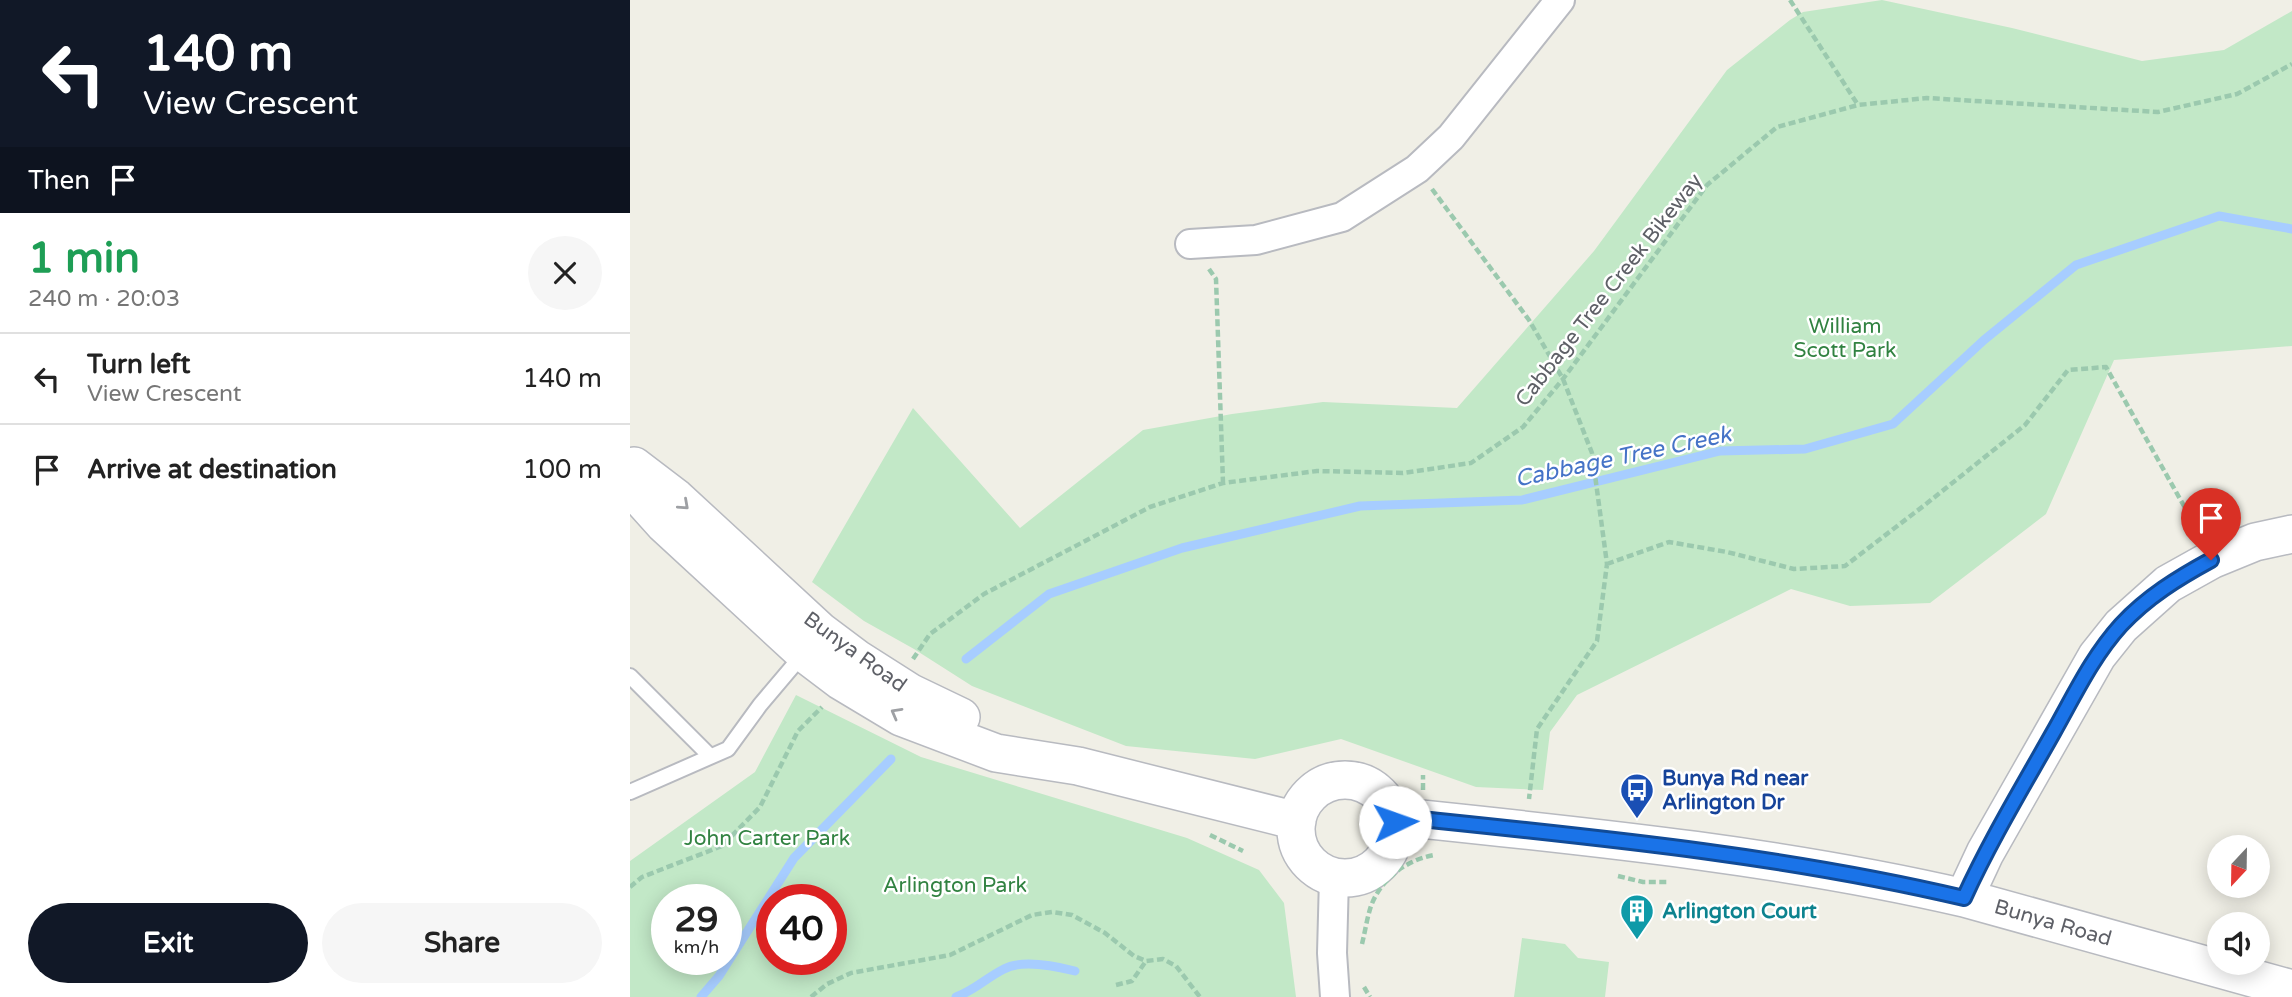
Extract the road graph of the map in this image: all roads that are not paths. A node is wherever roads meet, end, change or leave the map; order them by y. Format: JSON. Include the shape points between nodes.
{"nodes":[{"id":1,"x":1560,"y":0,"type":"edge"},
{"id":2,"x":1190,"y":244,"type":"road end"},
{"id":3,"x":630,"y":463,"type":"edge"},
{"id":4,"x":630,"y":486,"type":"edge"},
{"id":5,"x":2292,"y":534,"type":"edge"},
{"id":6,"x":812,"y":642,"type":"junction"},
{"id":7,"x":630,"y":676,"type":"edge"},
{"id":8,"x":710,"y":757,"type":"junction"},
{"id":9,"x":630,"y":792,"type":"edge"},
{"id":10,"x":1297,"y":821,"type":"junction"},
{"id":11,"x":1395,"y":822,"type":"junction"},
{"id":12,"x":1334,"y":878,"type":"junction"},
{"id":13,"x":1964,"y":898,"type":"junction"},
{"id":14,"x":2292,"y":989,"type":"edge"},
{"id":15,"x":1335,"y":997,"type":"edge"}],
"edges":[{"from":1,"to":2,"type":"street","via":[[1451,137],[1416,169],[1342,217],[1256,240]]},
{"from":3,"to":6,"type":"street","name":"Bunya Road","one_way":true,"via":[[676,498]]},
{"from":4,"to":6,"type":"street","name":"Bunya Road","via":[[664,524]]},
{"from":5,"to":13,"type":"street","via":[[2255,542],[2211,560],[2168,584],[2121,626],[2097,656]]},
{"from":6,"to":8,"type":"lane","via":[[728,749]]},
{"from":6,"to":10,"type":"street","name":"Bunya Road","via":[[841,681],[901,717],[996,753],[1078,766]]},
{"from":7,"to":8,"type":"lane"},
{"from":8,"to":9,"type":"lane"},
{"from":10,"to":11,"type":"street","via":[[1311,793],[1338,780],[1375,790],[1390,807]]},
{"from":10,"to":12,"type":"street","via":[[1296,835],[1308,863]]},
{"from":11,"to":12,"type":"street","via":[[1395,838],[1379,866],[1366,875]]},
{"from":11,"to":13,"type":"street","name":"Bunya Road","via":[[1421,819],[1754,858]]},
{"from":12,"to":15,"type":"street"},
{"from":13,"to":14,"type":"street","name":"Bunya Road"}]}
